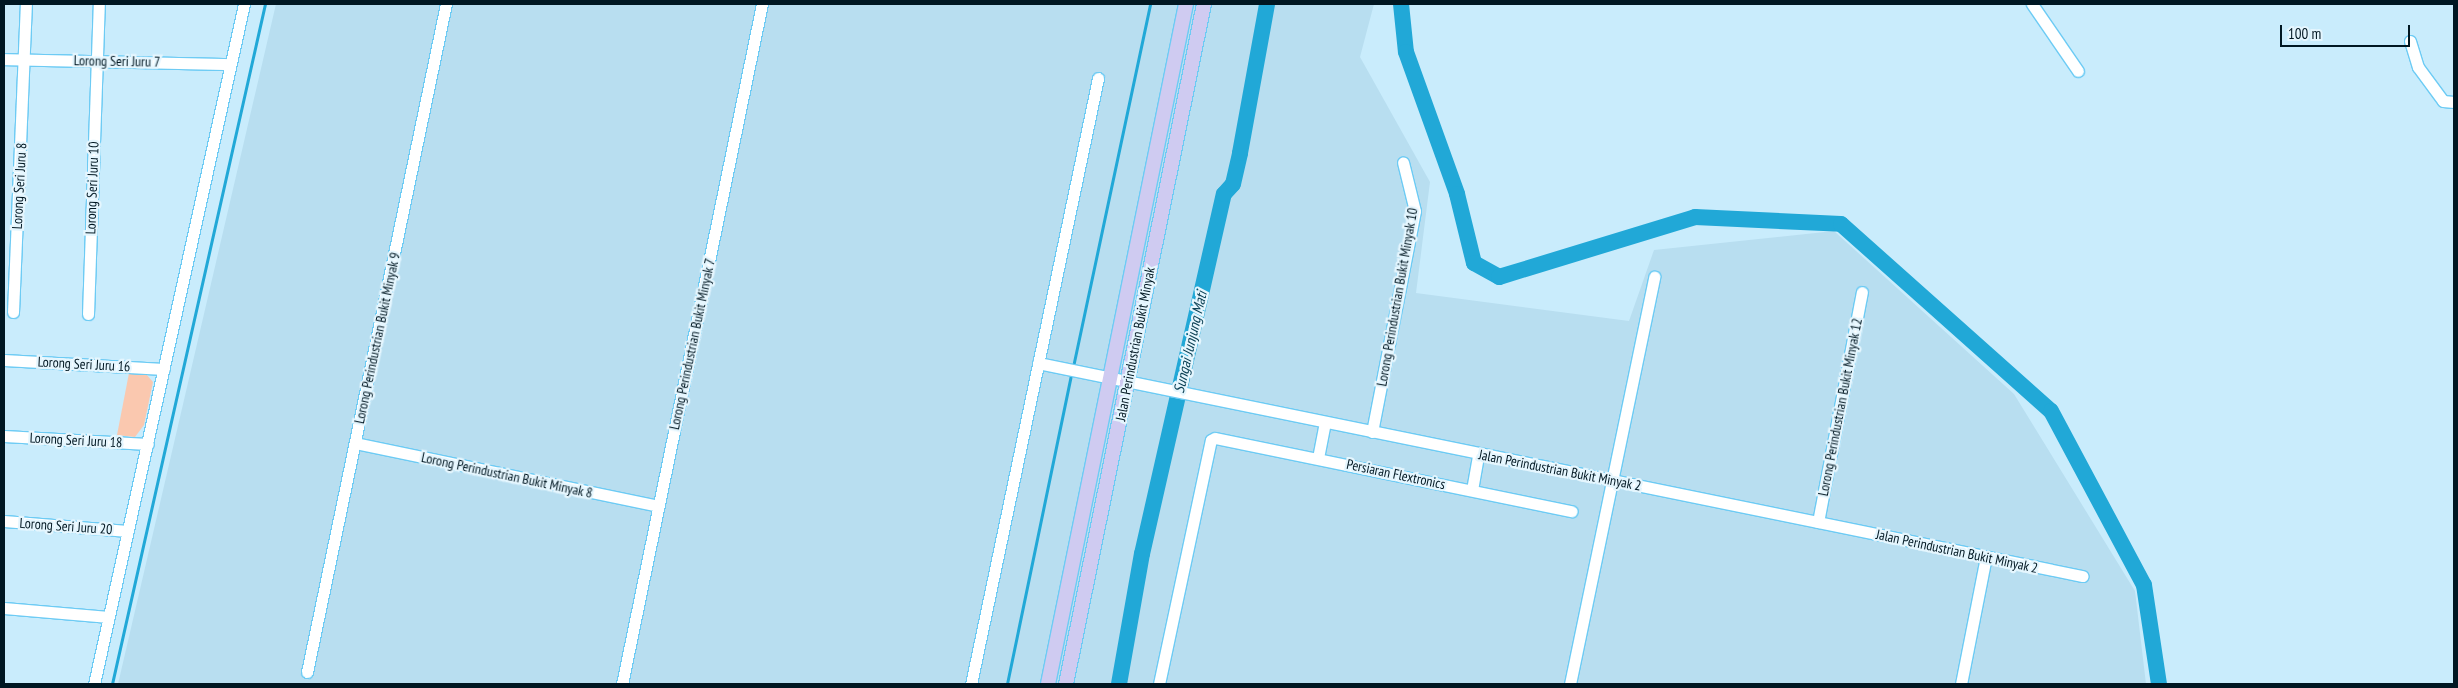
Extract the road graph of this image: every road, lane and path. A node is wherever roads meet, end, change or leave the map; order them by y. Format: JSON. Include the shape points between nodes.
{"nodes":[{"id":1,"x":26,"y":4,"type":"edge"},
{"id":2,"x":99,"y":4,"type":"edge"},
{"id":3,"x":244,"y":4,"type":"edge"},
{"id":4,"x":446,"y":4,"type":"edge"},
{"id":5,"x":762,"y":4,"type":"edge"},
{"id":6,"x":1186,"y":4,"type":"edge"},
{"id":7,"x":2032,"y":4,"type":"edge"},
{"id":8,"x":1205,"y":7,"type":"edge"},
{"id":9,"x":2410,"y":41,"type":"dead end"},
{"id":10,"x":4,"y":59,"type":"edge"},
{"id":11,"x":25,"y":59,"type":"junction"},
{"id":12,"x":96,"y":61,"type":"junction"},
{"id":13,"x":229,"y":64,"type":"junction"},
{"id":14,"x":2078,"y":71,"type":"dead end"},
{"id":15,"x":1098,"y":78,"type":"dead end"},
{"id":16,"x":2454,"y":102,"type":"edge"},
{"id":17,"x":1403,"y":162,"type":"dead end"},
{"id":18,"x":1654,"y":277,"type":"dead end"},
{"id":19,"x":1862,"y":292,"type":"dead end"},
{"id":20,"x":13,"y":312,"type":"dead end"},
{"id":21,"x":88,"y":314,"type":"dead end"},
{"id":22,"x":4,"y":360,"type":"edge"},
{"id":23,"x":1038,"y":363,"type":"junction"},
{"id":24,"x":164,"y":369,"type":"junction"},
{"id":25,"x":1110,"y":378,"type":"junction"},
{"id":26,"x":1127,"y":382,"type":"junction"},
{"id":27,"x":1325,"y":423,"type":"junction"},
{"id":28,"x":1372,"y":432,"type":"junction"},
{"id":29,"x":4,"y":436,"type":"edge"},
{"id":30,"x":355,"y":443,"type":"junction"},
{"id":31,"x":148,"y":444,"type":"junction"},
{"id":32,"x":1478,"y":455,"type":"junction"},
{"id":33,"x":1318,"y":458,"type":"junction"},
{"id":34,"x":1612,"y":480,"type":"junction"},
{"id":35,"x":1472,"y":490,"type":"junction"},
{"id":36,"x":658,"y":506,"type":"junction"},
{"id":37,"x":1572,"y":511,"type":"dead end"},
{"id":38,"x":4,"y":521,"type":"edge"},
{"id":39,"x":1818,"y":522,"type":"junction"},
{"id":40,"x":128,"y":531,"type":"junction"},
{"id":41,"x":1986,"y":557,"type":"junction"},
{"id":42,"x":2082,"y":576,"type":"dead end"},
{"id":43,"x":4,"y":608,"type":"edge"},
{"id":44,"x":109,"y":617,"type":"junction"},
{"id":45,"x":307,"y":672,"type":"dead end"},
{"id":46,"x":94,"y":684,"type":"edge"},
{"id":47,"x":622,"y":684,"type":"edge"},
{"id":48,"x":971,"y":684,"type":"edge"},
{"id":49,"x":1048,"y":684,"type":"edge"},
{"id":50,"x":1066,"y":684,"type":"edge"},
{"id":51,"x":1159,"y":684,"type":"edge"},
{"id":52,"x":1570,"y":684,"type":"edge"},
{"id":53,"x":1961,"y":684,"type":"edge"}],
"edges":[{"from":1,"to":11,"type":"street","name":"Lorong Seri Juru 8"},
{"from":2,"to":12,"type":"street","name":"Lorong Seri Juru 10"},
{"from":3,"to":13,"type":"street"},
{"from":4,"to":30,"type":"street","name":"Lorong Perindustrian Bukit Minyak 9"},
{"from":5,"to":36,"type":"street","name":"Lorong Perindustrian Bukit Minyak 7"},
{"from":6,"to":25,"type":"main road","name":"Jalan Perindustrian Bukit Minyak"},
{"from":7,"to":14,"type":"street"},
{"from":8,"to":26,"type":"main road","name":"Jalan Perindustrian Bukit Minyak"},
{"from":9,"to":16,"type":"street","via":[[2418,66],[2443,101]]},
{"from":10,"to":11,"type":"street","name":"Lorong Seri Juru 7"},
{"from":11,"to":12,"type":"street","name":"Lorong Seri Juru 7"},
{"from":11,"to":20,"type":"street","name":"Lorong Seri Juru 8"},
{"from":12,"to":13,"type":"street","name":"Lorong Seri Juru 7"},
{"from":12,"to":21,"type":"street","name":"Lorong Seri Juru 10"},
{"from":13,"to":24,"type":"street"},
{"from":15,"to":23,"type":"street"},
{"from":17,"to":28,"type":"street","name":"Lorong Perindustrian Bukit Minyak 10","via":[[1415,211]]},
{"from":18,"to":34,"type":"street"},
{"from":19,"to":39,"type":"street","name":"Lorong Perindustrian Bukit Minyak 12"},
{"from":22,"to":24,"type":"street","name":"Lorong Seri Juru 16"},
{"from":23,"to":25,"type":"street","name":"Jalan Perindustrian Bukit Minyak 2"},
{"from":23,"to":48,"type":"street"},
{"from":24,"to":31,"type":"street"},
{"from":25,"to":26,"type":"street","name":"Jalan Perindustrian Bukit Minyak 2"},
{"from":25,"to":49,"type":"main road","name":"Jalan Perindustrian Bukit Minyak"},
{"from":26,"to":27,"type":"street","name":"Jalan Perindustrian Bukit Minyak 2"},
{"from":26,"to":50,"type":"main road","name":"Jalan Perindustrian Bukit Minyak"},
{"from":27,"to":28,"type":"street","name":"Jalan Perindustrian Bukit Minyak 2"},
{"from":27,"to":33,"type":"street"},
{"from":28,"to":32,"type":"street","name":"Jalan Perindustrian Bukit Minyak 2"},
{"from":29,"to":31,"type":"street","name":"Lorong Seri Juru 18"},
{"from":30,"to":36,"type":"street","name":"Lorong Perindustrian Bukit Minyak 8"},
{"from":30,"to":45,"type":"street","name":"Lorong Perindustrian Bukit Minyak 9"},
{"from":31,"to":40,"type":"street"},
{"from":32,"to":34,"type":"street","name":"Jalan Perindustrian Bukit Minyak 2"},
{"from":32,"to":35,"type":"street"},
{"from":33,"to":35,"type":"street","name":"Persiaran Flextronics"},
{"from":33,"to":51,"type":"street","name":"Persiaran Flextronics","via":[[1216,439]]},
{"from":34,"to":39,"type":"street","name":"Jalan Perindustrian Bukit Minyak 2"},
{"from":34,"to":52,"type":"street"},
{"from":35,"to":37,"type":"street","name":"Persiaran Flextronics"},
{"from":36,"to":47,"type":"street","name":"Lorong Perindustrian Bukit Minyak 7"},
{"from":38,"to":40,"type":"street","name":"Lorong Seri Juru 20"},
{"from":39,"to":41,"type":"street","name":"Jalan Perindustrian Bukit Minyak 2"},
{"from":40,"to":44,"type":"street"},
{"from":41,"to":42,"type":"street","name":"Jalan Perindustrian Bukit Minyak 2"},
{"from":41,"to":53,"type":"street"},
{"from":43,"to":44,"type":"street"},
{"from":44,"to":46,"type":"street"}]}
